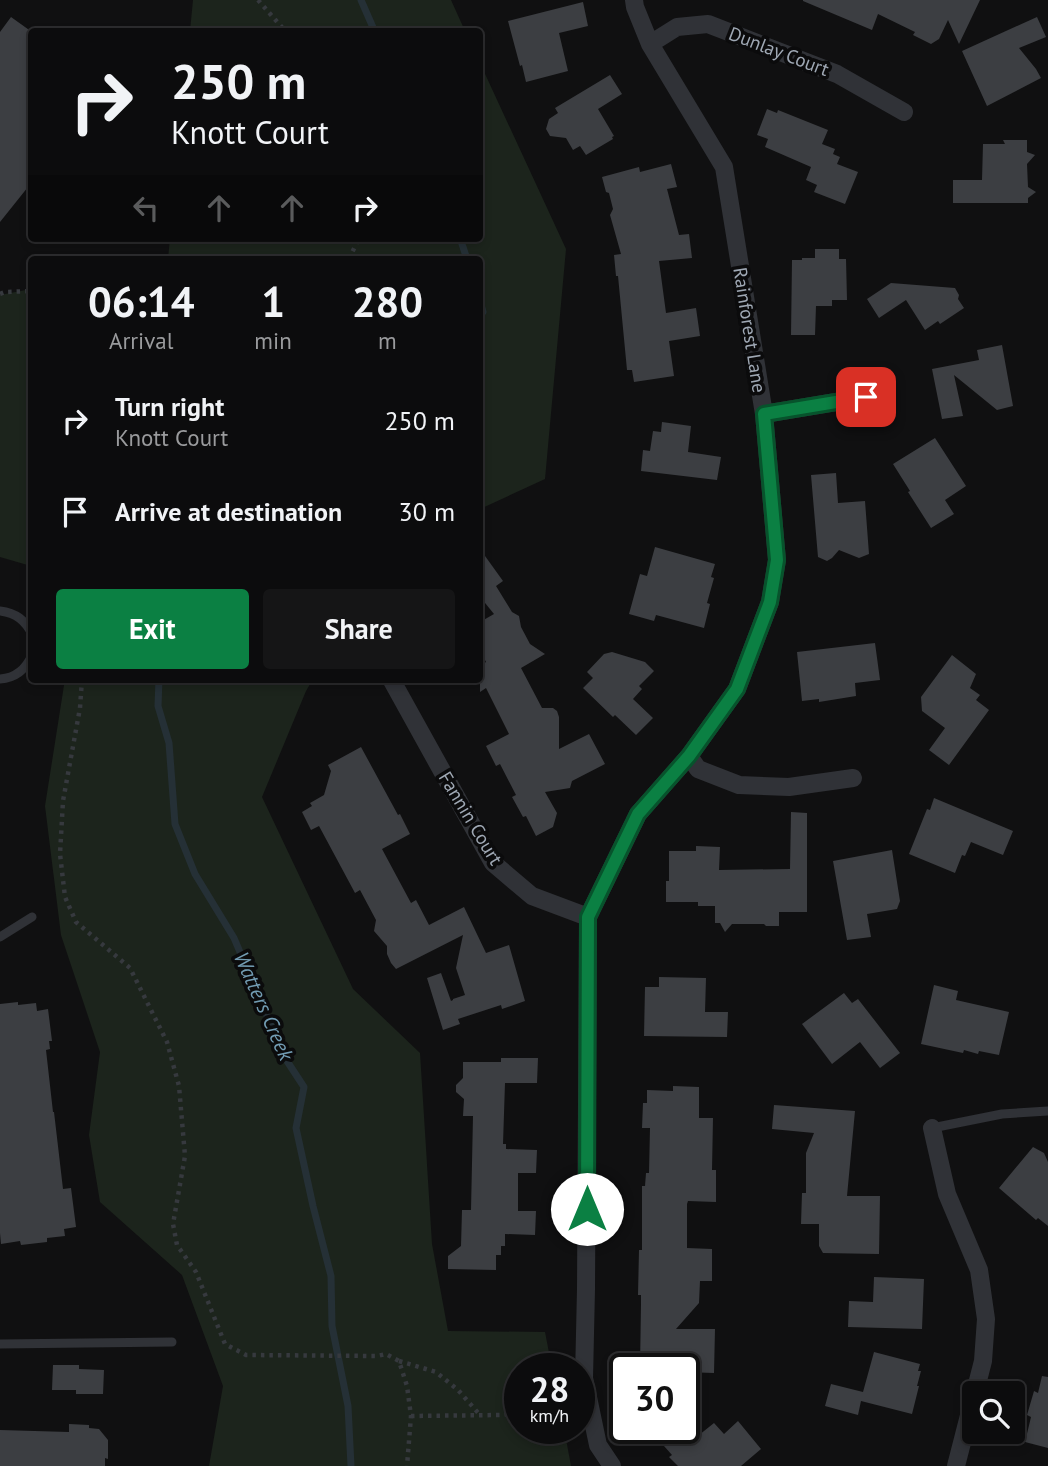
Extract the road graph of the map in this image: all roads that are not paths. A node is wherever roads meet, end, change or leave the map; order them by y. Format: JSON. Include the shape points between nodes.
{"nodes":[{"id":1,"x":634,"y":0,"type":"edge"},
{"id":2,"x":650,"y":44,"type":"junction"},
{"id":3,"x":904,"y":112,"type":"dead end"},
{"id":4,"x":866,"y":397,"type":"dead end"},
{"id":5,"x":764,"y":414,"type":"junction"},
{"id":6,"x":0,"y":611,"type":"edge"},
{"id":7,"x":28,"y":627,"type":"edge"},
{"id":8,"x":28,"y":662,"type":"edge"},
{"id":9,"x":0,"y":679,"type":"edge"},
{"id":10,"x":393,"y":683,"type":"edge"},
{"id":11,"x":689,"y":756,"type":"junction"},
{"id":12,"x":853,"y":778,"type":"dead end"},
{"id":13,"x":32,"y":917,"type":"dead end"},
{"id":14,"x":588,"y":917,"type":"junction"},
{"id":15,"x":0,"y":937,"type":"edge"},
{"id":16,"x":1048,"y":1111,"type":"edge"},
{"id":17,"x":932,"y":1128,"type":"joint"},
{"id":18,"x":172,"y":1342,"type":"dead end"},
{"id":19,"x":0,"y":1344,"type":"edge"},
{"id":20,"x":612,"y":1466,"type":"edge"},
{"id":21,"x":956,"y":1466,"type":"edge"}],
"edges":[{"from":1,"to":2,"type":"street","name":"Rainforest Lane"},
{"from":2,"to":3,"type":"street","name":"Dunlay Court","via":[[677,27],[708,24],[837,74]]},
{"from":2,"to":5,"type":"street","name":"Rainforest Lane","via":[[724,167]]},
{"from":4,"to":5,"type":"street"},
{"from":5,"to":11,"type":"street","name":"Rainforest Lane","via":[[777,560],[770,602],[737,689]]},
{"from":6,"to":7,"type":"lane","via":[[12,613]]},
{"from":8,"to":9,"type":"lane","via":[[17,674]]},
{"from":10,"to":14,"type":"street","name":"Fannin Court","via":[[493,863],[532,897]]},
{"from":11,"to":12,"type":"street","via":[[698,769],[739,785],[789,787]]},
{"from":11,"to":14,"type":"street","name":"Rainforest Lane","via":[[638,814]]},
{"from":13,"to":15,"type":"lane"},
{"from":14,"to":20,"type":"street","name":"Rainforest Lane","via":[[584,1378],[598,1445]]},
{"from":16,"to":17,"type":"lane","via":[[1002,1114]]},
{"from":17,"to":21,"type":"street","via":[[947,1194],[979,1270],[986,1319],[983,1361]]},
{"from":18,"to":19,"type":"lane"}]}
